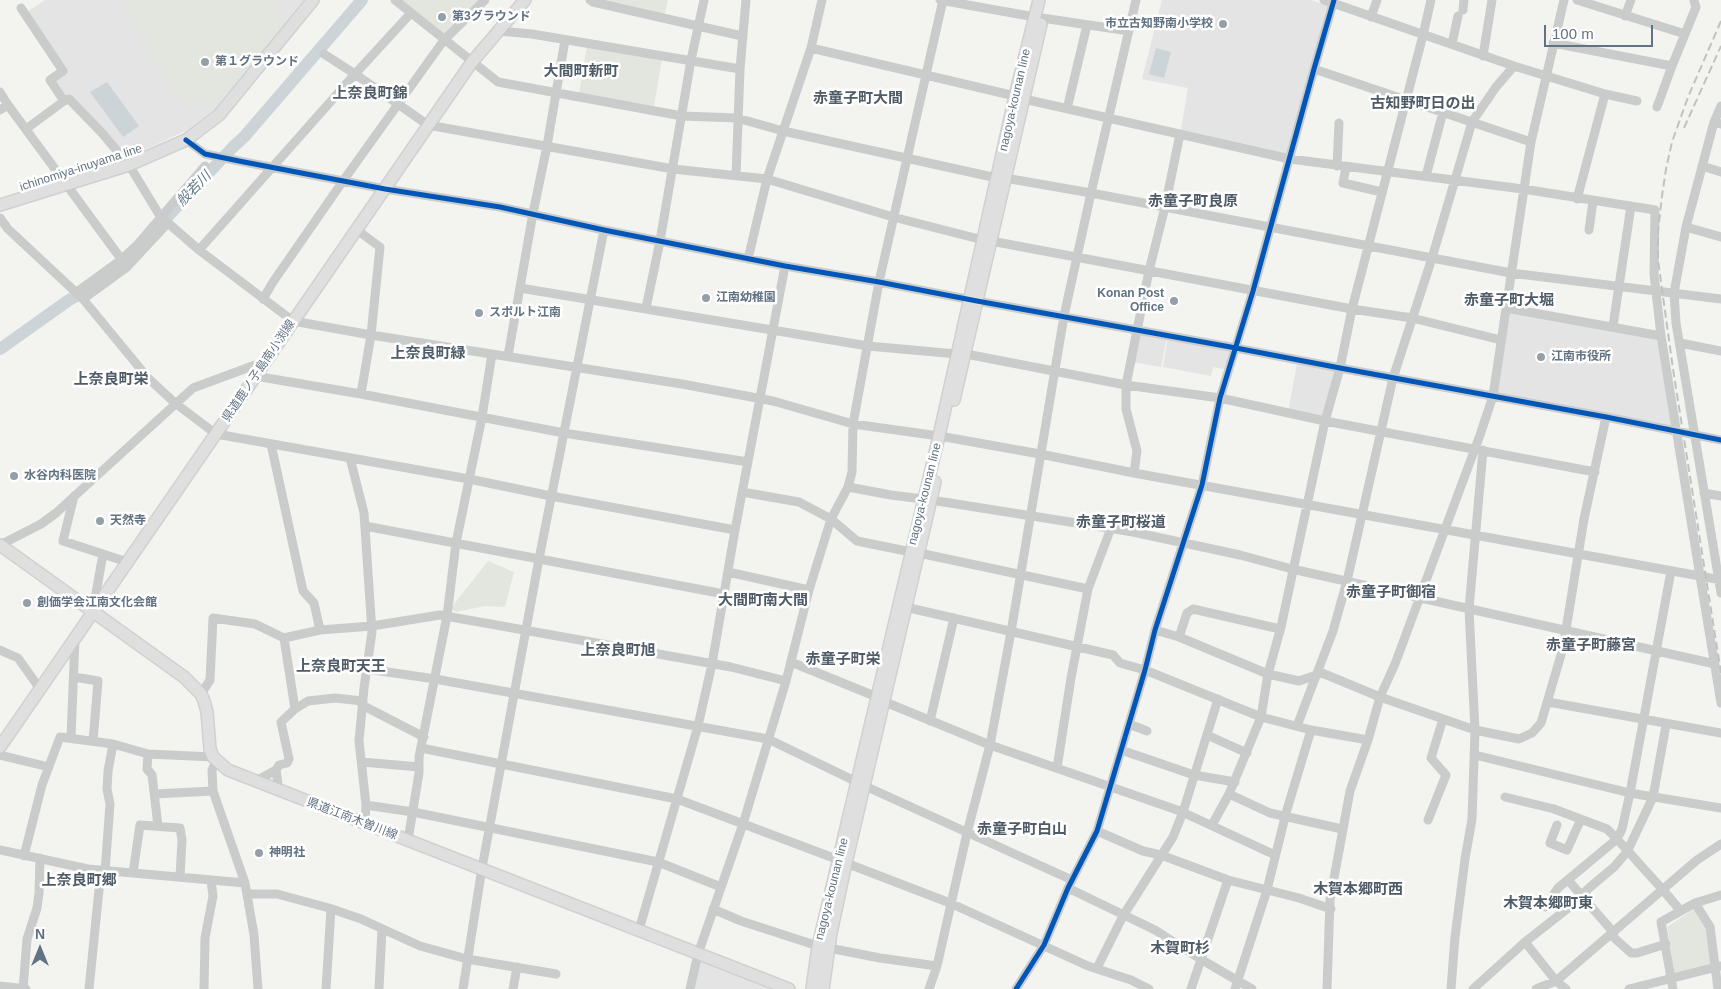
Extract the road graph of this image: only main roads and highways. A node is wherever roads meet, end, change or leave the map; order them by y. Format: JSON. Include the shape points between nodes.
{"nodes":[{"id":1,"x":313,"y":0,"type":"edge"},
{"id":2,"x":525,"y":0,"type":"edge"},
{"id":3,"x":1039,"y":0,"type":"edge"},
{"id":4,"x":1046,"y":0,"type":"edge"},
{"id":5,"x":1039,"y":17,"type":"junction"},
{"id":6,"x":0,"y":205,"type":"edge"},
{"id":7,"x":0,"y":545,"type":"edge"},
{"id":8,"x":92,"y":612,"type":"junction"},
{"id":9,"x":1,"y":743,"type":"edge"},
{"id":10,"x":824,"y":947,"type":"junction"},
{"id":11,"x":789,"y":989,"type":"edge"},
{"id":12,"x":812,"y":989,"type":"edge"},
{"id":13,"x":823,"y":989,"type":"edge"}],
"edges":[{"from":1,"to":6,"type":"main road","name":"ichinomiya-inuyama line","via":[[220,115],[186,140],[129,165]]},
{"from":2,"to":8,"type":"main road","name":"県道鹿ノ子島南小渕線","via":[[472,62]]},
{"from":3,"to":5,"type":"main road","name":"nagoya-kounan line"},
{"from":4,"to":5,"type":"main road","name":"nagoya-kounan line"},
{"from":5,"to":10,"type":"main road","name":"nagoya-kounan line"},
{"from":7,"to":8,"type":"main road"},
{"from":8,"to":9,"type":"main road","name":"県道鹿ノ子島南小渕線"},
{"from":8,"to":11,"type":"main road","name":"県道江南木曽川線","via":[[184,677],[201,694],[207,712],[210,749],[215,759],[236,774]]},
{"from":10,"to":12,"type":"main road","name":"nagoya-kounan line"},
{"from":10,"to":13,"type":"main road","name":"nagoya-kounan line"}]}
